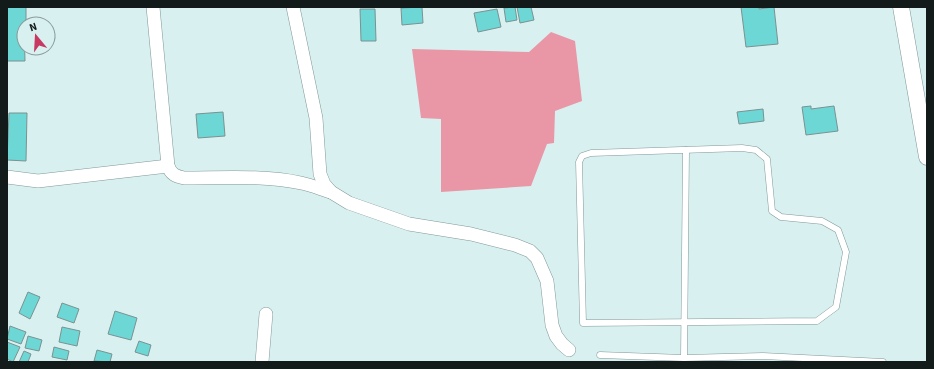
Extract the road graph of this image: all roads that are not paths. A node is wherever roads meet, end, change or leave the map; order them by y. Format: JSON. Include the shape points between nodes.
{"nodes":[{"id":1,"x":153,"y":7,"type":"edge"},
{"id":2,"x":293,"y":7,"type":"edge"},
{"id":3,"x":901,"y":7,"type":"edge"},
{"id":4,"x":686,"y":150,"type":"junction"},
{"id":5,"x":927,"y":157,"type":"edge"},
{"id":6,"x":168,"y":166,"type":"junction"},
{"id":7,"x":7,"y":178,"type":"edge"},
{"id":8,"x":331,"y":192,"type":"junction"},
{"id":9,"x":266,"y":314,"type":"dead end"},
{"id":10,"x":683,"y":322,"type":"junction"},
{"id":11,"x":569,"y":350,"type":"dead end"},
{"id":12,"x":600,"y":355,"type":"dead end"},
{"id":13,"x":684,"y":358,"type":"junction"},
{"id":14,"x":763,"y":359,"type":"edge"},
{"id":15,"x":262,"y":362,"type":"edge"},
{"id":16,"x":884,"y":362,"type":"edge"}],
"edges":[{"from":1,"to":6,"type":"street"},
{"from":2,"to":8,"type":"street","via":[[316,118],[320,174]]},
{"from":3,"to":5,"type":"street"},
{"from":4,"to":10,"type":"lane"},
{"from":4,"to":10,"type":"lane","via":[[591,152],[582,156],[579,162],[583,323]]},
{"from":4,"to":10,"type":"lane","via":[[756,150],[767,159],[772,211],[781,217],[822,221],[833,227],[838,230],[846,252],[836,307],[817,321]]},
{"from":6,"to":7,"type":"street","via":[[38,181]]},
{"from":6,"to":8,"type":"street","via":[[178,177],[288,181]]},
{"from":8,"to":11,"type":"street","via":[[349,203],[409,224],[471,234],[530,251],[537,258],[547,281],[552,325],[556,336]]},
{"from":9,"to":15,"type":"street"},
{"from":10,"to":13,"type":"lane"},
{"from":12,"to":13,"type":"lane"},
{"from":13,"to":14,"type":"lane"},
{"from":14,"to":16,"type":"lane"}]}
